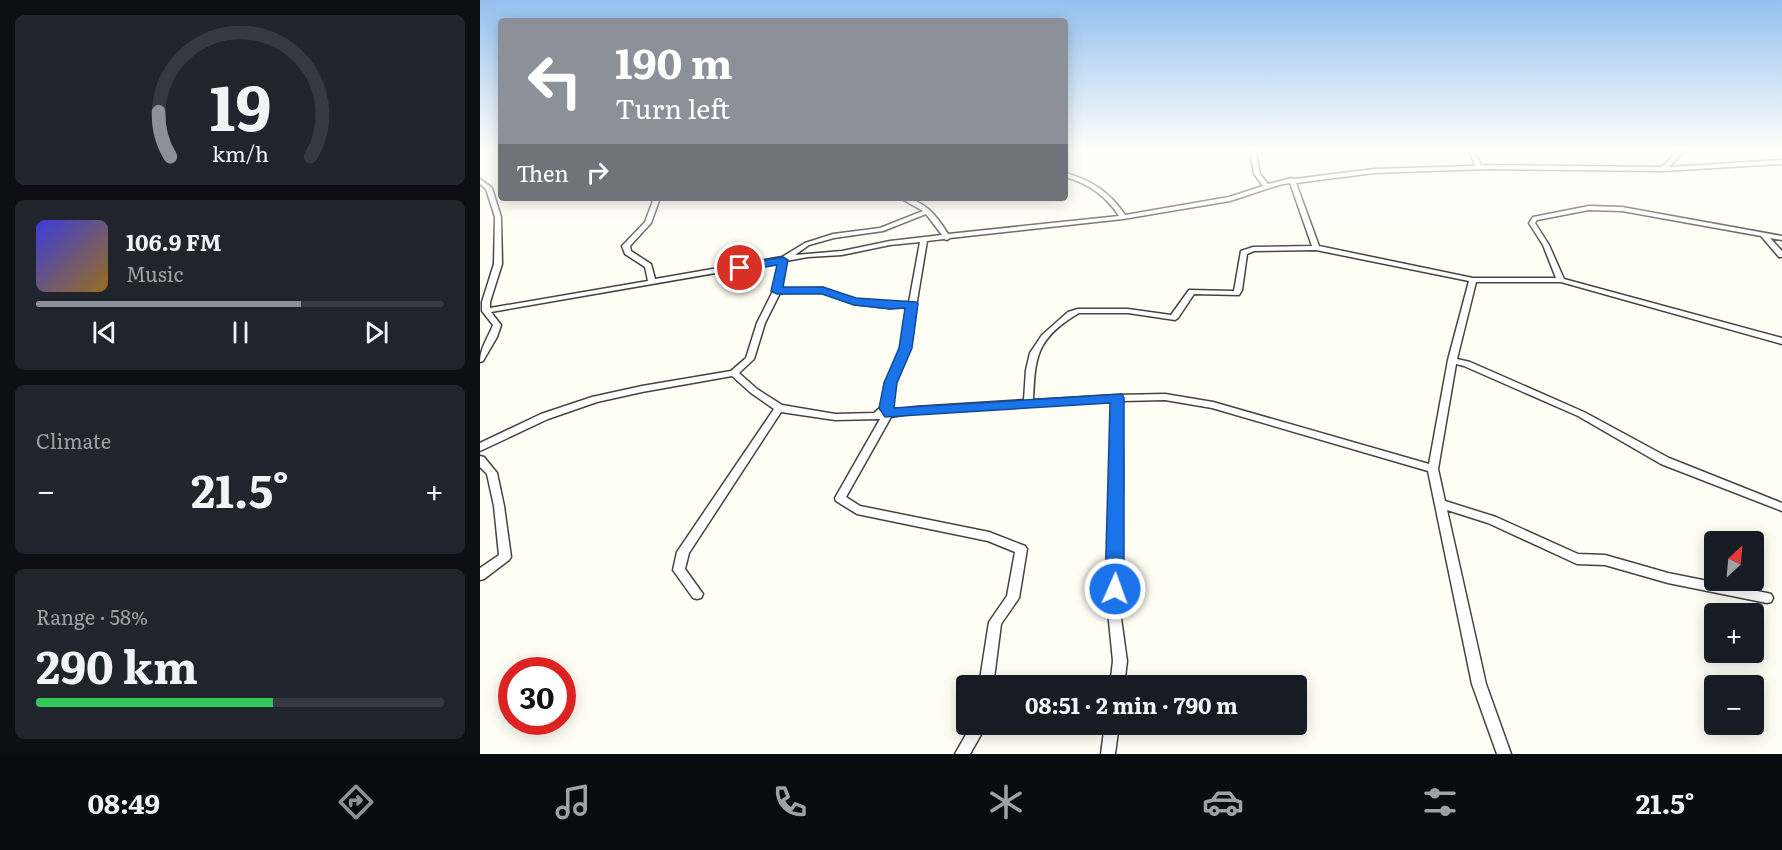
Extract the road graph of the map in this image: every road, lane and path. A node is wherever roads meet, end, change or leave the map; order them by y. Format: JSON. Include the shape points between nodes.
{"nodes":[{"id":1,"x":485,"y":184,"type":"edge"},
{"id":2,"x":1090,"y":184,"type":"edge"},
{"id":3,"x":1269,"y":184,"type":"edge"},
{"id":4,"x":1293,"y":184,"type":"edge"},
{"id":5,"x":1265,"y":185,"type":"joint"},
{"id":6,"x":656,"y":201,"type":"edge"},
{"id":7,"x":911,"y":201,"type":"edge"},
{"id":8,"x":928,"y":211,"type":"junction"},
{"id":9,"x":1123,"y":217,"type":"junction"},
{"id":10,"x":1764,"y":236,"type":"junction"},
{"id":11,"x":947,"y":238,"type":"junction"},
{"id":12,"x":1782,"y":238,"type":"edge"},
{"id":13,"x":924,"y":239,"type":"junction"},
{"id":14,"x":1316,"y":248,"type":"junction"},
{"id":15,"x":1782,"y":255,"type":"edge"},
{"id":16,"x":783,"y":260,"type":"junction"},
{"id":17,"x":1473,"y":280,"type":"junction"},
{"id":18,"x":1561,"y":280,"type":"junction"},
{"id":19,"x":652,"y":283,"type":"junction"},
{"id":20,"x":777,"y":291,"type":"junction"},
{"id":21,"x":912,"y":304,"type":"junction"},
{"id":22,"x":486,"y":310,"type":"junction"},
{"id":23,"x":1782,"y":342,"type":"edge"},
{"id":24,"x":480,"y":359,"type":"edge"},
{"id":25,"x":1452,"y":360,"type":"junction"},
{"id":26,"x":734,"y":373,"type":"junction"},
{"id":27,"x":1117,"y":398,"type":"junction"},
{"id":28,"x":1028,"y":404,"type":"junction"},
{"id":29,"x":779,"y":408,"type":"junction"},
{"id":30,"x":888,"y":411,"type":"junction"},
{"id":31,"x":480,"y":447,"type":"edge"},
{"id":32,"x":480,"y":460,"type":"edge"},
{"id":33,"x":1433,"y":469,"type":"junction"},
{"id":34,"x":1441,"y":504,"type":"junction"},
{"id":35,"x":1782,"y":507,"type":"edge"},
{"id":36,"x":480,"y":575,"type":"edge"},
{"id":37,"x":697,"y":594,"type":"dead end"},
{"id":38,"x":1767,"y":598,"type":"dead end"},
{"id":39,"x":988,"y":675,"type":"edge"},
{"id":40,"x":1118,"y":675,"type":"edge"},
{"id":41,"x":973,"y":735,"type":"edge"},
{"id":42,"x":1111,"y":735,"type":"edge"},
{"id":43,"x":962,"y":754,"type":"edge"},
{"id":44,"x":1108,"y":754,"type":"edge"},
{"id":45,"x":1504,"y":754,"type":"edge"}],
"edges":[{"from":1,"to":22,"type":"street","via":[[492,188],[498,217],[498,264]]},
{"from":2,"to":9,"type":"street","via":[[1105,193]]},
{"from":3,"to":5,"type":"street"},
{"from":4,"to":14,"type":"street"},
{"from":5,"to":9,"type":"street","via":[[1230,199]]},
{"from":6,"to":19,"type":"street","via":[[648,223],[626,246],[628,252],[648,266]]},
{"from":7,"to":8,"type":"street"},
{"from":8,"to":11,"type":"street"},
{"from":8,"to":16,"type":"street","via":[[881,230],[832,236],[807,244]]},
{"from":9,"to":11,"type":"street"},
{"from":10,"to":12,"type":"street"},
{"from":10,"to":15,"type":"street"},
{"from":10,"to":18,"type":"street","via":[[1622,209],[1589,208],[1535,218],[1532,223]]},
{"from":11,"to":13,"type":"street"},
{"from":13,"to":16,"type":"street"},
{"from":13,"to":21,"type":"street"},
{"from":14,"to":17,"type":"street"},
{"from":14,"to":28,"type":"street","via":[[1247,251],[1236,293],[1192,292],[1172,318],[1128,311],[1070,314],[1037,345],[1032,356]]},
{"from":16,"to":19,"type":"street"},
{"from":16,"to":20,"type":"street"},
{"from":17,"to":18,"type":"street"},
{"from":17,"to":25,"type":"street"},
{"from":18,"to":23,"type":"street"},
{"from":19,"to":22,"type":"street"},
{"from":20,"to":21,"type":"street","via":[[823,290],[854,302]]},
{"from":20,"to":26,"type":"street","via":[[761,322],[750,359]]},
{"from":21,"to":30,"type":"street","via":[[905,348],[890,383]]},
{"from":22,"to":24,"type":"street","via":[[497,325]]},
{"from":25,"to":33,"type":"street"},
{"from":25,"to":35,"type":"street","via":[[1581,414],[1665,461]]},
{"from":26,"to":29,"type":"street"},
{"from":26,"to":31,"type":"street","via":[[580,403]]},
{"from":27,"to":28,"type":"street"},
{"from":27,"to":33,"type":"street","via":[[1165,397],[1213,405]]},
{"from":27,"to":40,"type":"street","via":[[1114,611]]},
{"from":28,"to":30,"type":"street"},
{"from":29,"to":30,"type":"street","via":[[835,417],[876,416]]},
{"from":29,"to":37,"type":"street","via":[[682,552],[679,570]]},
{"from":30,"to":39,"type":"street","via":[[840,498],[857,510],[989,537],[1021,549],[1013,598],[995,622]]},
{"from":32,"to":36,"type":"street","via":[[492,473],[505,556]]},
{"from":33,"to":34,"type":"street"},
{"from":34,"to":38,"type":"street","via":[[1492,520],[1577,559],[1605,560],[1668,578]]},
{"from":34,"to":45,"type":"street","via":[[1479,684]]},
{"from":41,"to":43,"type":"street"},
{"from":42,"to":44,"type":"street"}]}
